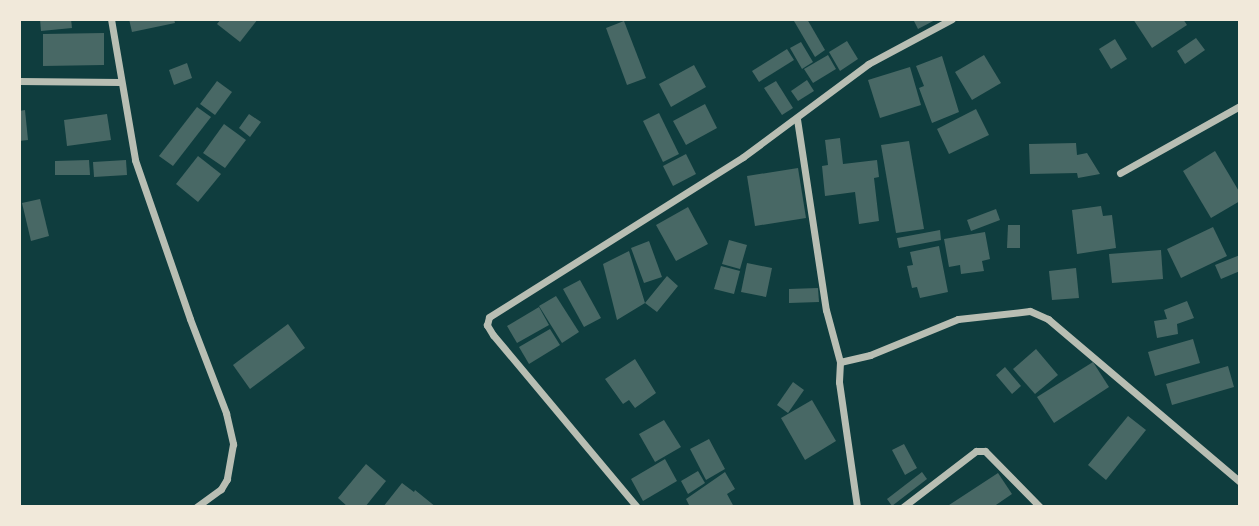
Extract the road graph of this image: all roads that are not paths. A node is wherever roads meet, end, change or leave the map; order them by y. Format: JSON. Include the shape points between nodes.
{"nodes":[{"id":1,"x":111,"y":19,"type":"edge"},
{"id":2,"x":952,"y":19,"type":"edge"},
{"id":3,"x":19,"y":81,"type":"edge"},
{"id":4,"x":120,"y":82,"type":"junction"},
{"id":5,"x":1240,"y":106,"type":"edge"},
{"id":6,"x":797,"y":119,"type":"junction"},
{"id":7,"x":1120,"y":173,"type":"dead end"},
{"id":8,"x":840,"y":362,"type":"junction"},
{"id":9,"x":1240,"y":482,"type":"edge"},
{"id":10,"x":196,"y":507,"type":"edge"},
{"id":11,"x":637,"y":507,"type":"edge"},
{"id":12,"x":857,"y":507,"type":"edge"},
{"id":13,"x":903,"y":507,"type":"edge"},
{"id":14,"x":1040,"y":507,"type":"edge"}],
"edges":[{"from":1,"to":4,"type":"street"},
{"from":2,"to":6,"type":"street","via":[[868,64]]},
{"from":3,"to":4,"type":"street"},
{"from":4,"to":10,"type":"street","via":[[135,160],[233,444],[227,479]]},
{"from":5,"to":7,"type":"street"},
{"from":6,"to":8,"type":"street","via":[[827,310]]},
{"from":6,"to":11,"type":"street","via":[[487,321],[493,335]]},
{"from":8,"to":9,"type":"street","via":[[870,355],[958,319],[1030,311],[1048,319]]},
{"from":8,"to":12,"type":"street"},
{"from":13,"to":14,"type":"street","via":[[976,452],[985,451]]}]}
